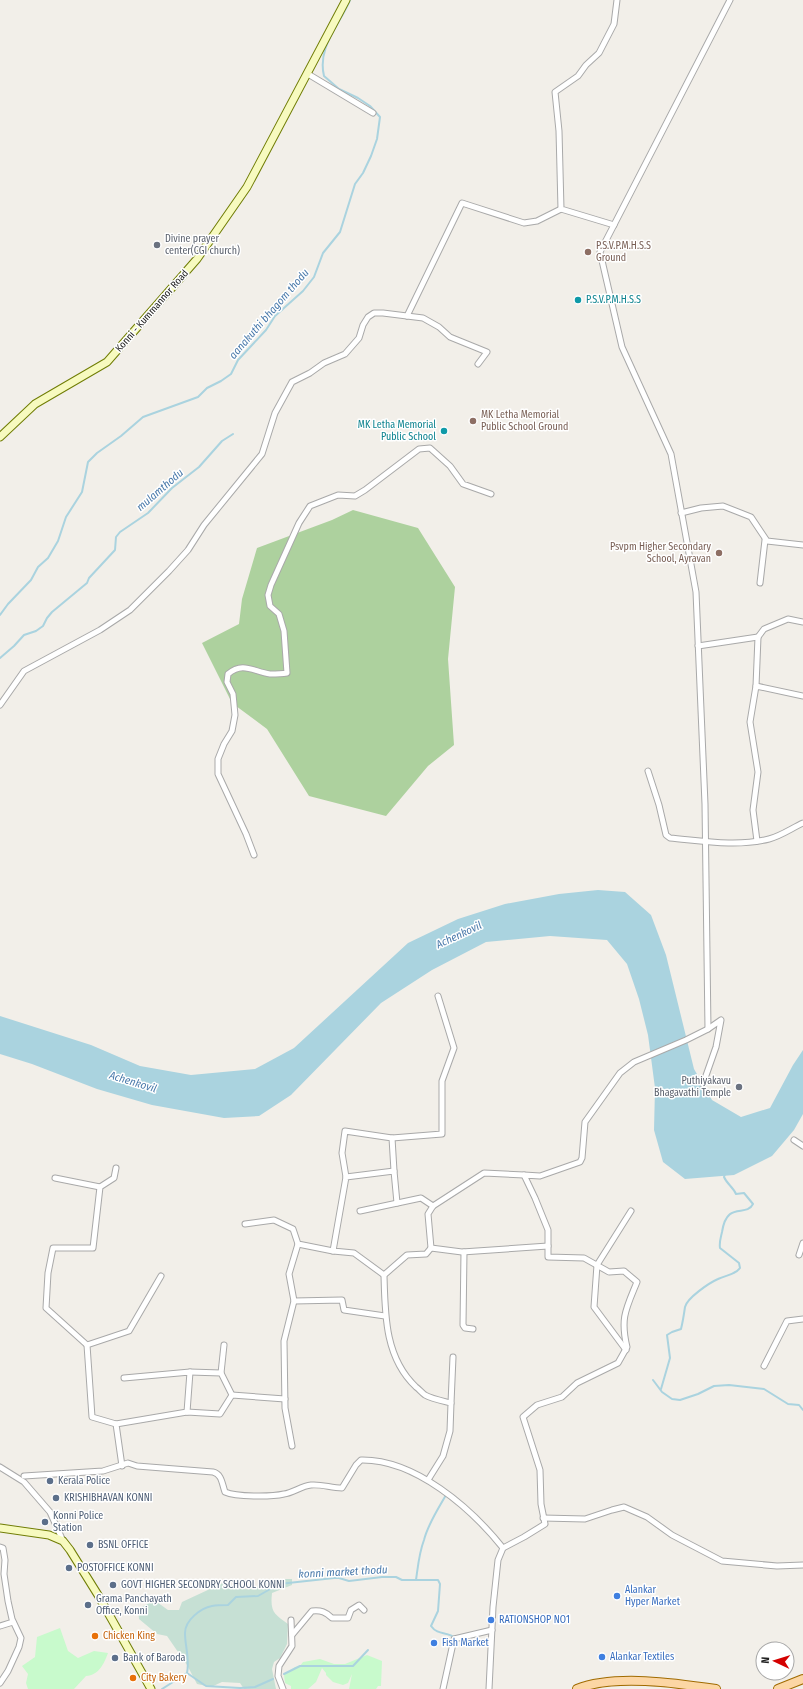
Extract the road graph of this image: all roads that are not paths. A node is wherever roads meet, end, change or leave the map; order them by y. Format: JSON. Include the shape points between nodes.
{"nodes":[{"id":1,"x":346,"y":0,"type":"edge"},
{"id":2,"x":617,"y":0,"type":"edge"},
{"id":3,"x":730,"y":0,"type":"edge"},
{"id":4,"x":308,"y":74,"type":"junction"},
{"id":5,"x":373,"y":113,"type":"dead end"},
{"id":6,"x":560,"y":209,"type":"junction"},
{"id":7,"x":614,"y":225,"type":"junction"},
{"id":8,"x":407,"y":316,"type":"junction"},
{"id":9,"x":478,"y":364,"type":"dead end"},
{"id":10,"x":0,"y":437,"type":"edge"},
{"id":11,"x":491,"y":494,"type":"dead end"},
{"id":12,"x":681,"y":513,"type":"junction"},
{"id":13,"x":765,"y":540,"type":"junction"},
{"id":14,"x":803,"y":545,"type":"edge"},
{"id":15,"x":760,"y":583,"type":"dead end"},
{"id":16,"x":803,"y":622,"type":"edge"},
{"id":17,"x":758,"y":638,"type":"junction"},
{"id":18,"x":698,"y":646,"type":"junction"},
{"id":19,"x":756,"y":686,"type":"junction"},
{"id":20,"x":803,"y":696,"type":"edge"},
{"id":21,"x":0,"y":705,"type":"edge"},
{"id":22,"x":648,"y":771,"type":"dead end"},
{"id":23,"x":803,"y":823,"type":"edge"},
{"id":24,"x":706,"y":841,"type":"junction"},
{"id":25,"x":757,"y":841,"type":"junction"},
{"id":26,"x":254,"y":855,"type":"dead end"},
{"id":27,"x":438,"y":996,"type":"dead end"},
{"id":28,"x":708,"y":1029,"type":"junction"},
{"id":29,"x":703,"y":1084,"type":"dead end"},
{"id":30,"x":392,"y":1138,"type":"junction"},
{"id":31,"x":794,"y":1140,"type":"dead end"},
{"id":32,"x":803,"y":1146,"type":"edge"},
{"id":33,"x":116,"y":1168,"type":"dead end"},
{"id":34,"x":394,"y":1171,"type":"junction"},
{"id":35,"x":524,"y":1175,"type":"junction"},
{"id":36,"x":346,"y":1177,"type":"junction"},
{"id":37,"x":55,"y":1178,"type":"dead end"},
{"id":38,"x":100,"y":1187,"type":"junction"},
{"id":39,"x":397,"y":1203,"type":"junction"},
{"id":40,"x":433,"y":1206,"type":"junction"},
{"id":41,"x":360,"y":1211,"type":"dead end"},
{"id":42,"x":631,"y":1211,"type":"dead end"},
{"id":43,"x":245,"y":1224,"type":"dead end"},
{"id":44,"x":803,"y":1242,"type":"edge"},
{"id":45,"x":298,"y":1244,"type":"junction"},
{"id":46,"x":548,"y":1246,"type":"junction"},
{"id":47,"x":431,"y":1248,"type":"junction"},
{"id":48,"x":333,"y":1251,"type":"junction"},
{"id":49,"x":464,"y":1252,"type":"junction"},
{"id":50,"x":799,"y":1255,"type":"dead end"},
{"id":51,"x":597,"y":1265,"type":"junction"},
{"id":52,"x":384,"y":1275,"type":"junction"},
{"id":53,"x":162,"y":1276,"type":"dead end"},
{"id":54,"x":294,"y":1301,"type":"junction"},
{"id":55,"x":385,"y":1316,"type":"junction"},
{"id":56,"x":803,"y":1319,"type":"edge"},
{"id":57,"x":473,"y":1329,"type":"dead end"},
{"id":58,"x":87,"y":1345,"type":"junction"},
{"id":59,"x":224,"y":1345,"type":"dead end"},
{"id":60,"x":626,"y":1350,"type":"junction"},
{"id":61,"x":454,"y":1357,"type":"dead end"},
{"id":62,"x":764,"y":1366,"type":"dead end"},
{"id":63,"x":190,"y":1372,"type":"junction"},
{"id":64,"x":221,"y":1373,"type":"junction"},
{"id":65,"x":124,"y":1378,"type":"dead end"},
{"id":66,"x":232,"y":1395,"type":"junction"},
{"id":67,"x":285,"y":1400,"type":"junction"},
{"id":68,"x":451,"y":1403,"type":"junction"},
{"id":69,"x":188,"y":1412,"type":"junction"},
{"id":70,"x":116,"y":1424,"type":"junction"},
{"id":71,"x":292,"y":1446,"type":"dead end"},
{"id":72,"x":122,"y":1466,"type":"junction"},
{"id":73,"x":0,"y":1467,"type":"edge"},
{"id":74,"x":24,"y":1476,"type":"dead end"},
{"id":75,"x":428,"y":1480,"type":"junction"},
{"id":76,"x":543,"y":1518,"type":"junction"},
{"id":77,"x":0,"y":1528,"type":"edge"},
{"id":78,"x":62,"y":1541,"type":"junction"},
{"id":79,"x":0,"y":1547,"type":"edge"},
{"id":80,"x":503,"y":1548,"type":"junction"},
{"id":81,"x":803,"y":1565,"type":"edge"},
{"id":82,"x":364,"y":1610,"type":"dead end"},
{"id":83,"x":291,"y":1620,"type":"dead end"},
{"id":84,"x":14,"y":1622,"type":"junction"},
{"id":85,"x":0,"y":1626,"type":"edge"},
{"id":86,"x":492,"y":1630,"type":"junction"},
{"id":87,"x":292,"y":1635,"type":"junction"},
{"id":88,"x":803,"y":1679,"type":"edge"},
{"id":89,"x":0,"y":1683,"type":"edge"},
{"id":90,"x":696,"y":1687,"type":"edge"},
{"id":91,"x":151,"y":1689,"type":"edge"},
{"id":92,"x":283,"y":1689,"type":"edge"},
{"id":93,"x":443,"y":1689,"type":"edge"},
{"id":94,"x":489,"y":1689,"type":"edge"},
{"id":95,"x":577,"y":1689,"type":"edge"},
{"id":96,"x":716,"y":1689,"type":"edge"},
{"id":97,"x":778,"y":1689,"type":"edge"}],
"edges":[{"from":1,"to":4,"type":"main road","name":"Konni - Kummannor Road"},
{"from":2,"to":6,"type":"street","via":[[614,24],[599,53],[586,64],[578,76],[555,92],[560,131]]},
{"from":3,"to":7,"type":"street"},
{"from":4,"to":5,"type":"street"},
{"from":4,"to":10,"type":"main road","name":"Konni - Kummannor Road","via":[[247,187],[196,259],[107,362],[35,404]]},
{"from":6,"to":7,"type":"street"},
{"from":6,"to":8,"type":"street","via":[[537,221],[524,223],[462,203]]},
{"from":7,"to":12,"type":"street","via":[[600,252],[622,347],[671,454]]},
{"from":8,"to":9,"type":"street","via":[[423,318],[450,337],[488,352]]},
{"from":8,"to":21,"type":"street","via":[[374,313],[363,324],[359,338],[344,354],[292,382],[275,413],[262,454],[179,560],[130,610],[100,630],[24,671]]},
{"from":11,"to":26,"type":"street","via":[[463,484],[450,466],[430,448],[419,449],[355,496],[338,495],[310,506],[299,523],[268,595],[270,606],[279,614],[284,631],[286,673],[271,674],[244,667],[234,668],[228,674],[227,682],[233,694],[235,715],[232,731],[218,759],[218,774]]},
{"from":12,"to":13,"type":"street","via":[[723,506],[751,517]]},
{"from":12,"to":18,"type":"street","via":[[696,592]]},
{"from":13,"to":14,"type":"street"},
{"from":13,"to":15,"type":"street"},
{"from":16,"to":17,"type":"street","via":[[788,619],[764,630]]},
{"from":17,"to":18,"type":"street"},
{"from":17,"to":19,"type":"street"},
{"from":18,"to":24,"type":"street"},
{"from":19,"to":20,"type":"street"},
{"from":19,"to":25,"type":"street","via":[[750,722],[758,772],[753,810]]},
{"from":22,"to":24,"type":"street","via":[[666,835],[670,838]]},
{"from":23,"to":25,"type":"street","via":[[771,839]]},
{"from":24,"to":25,"type":"street"},
{"from":24,"to":28,"type":"street"},
{"from":27,"to":30,"type":"street","via":[[454,1048],[442,1082],[442,1134]]},
{"from":28,"to":29,"type":"street","via":[[721,1020],[716,1047]]},
{"from":28,"to":35,"type":"street","via":[[634,1062],[620,1073],[585,1122],[580,1162],[540,1176]]},
{"from":30,"to":34,"type":"street"},
{"from":30,"to":36,"type":"street","via":[[345,1131],[342,1153]]},
{"from":31,"to":32,"type":"street"},
{"from":33,"to":38,"type":"street","via":[[114,1178]]},
{"from":34,"to":36,"type":"street"},
{"from":34,"to":39,"type":"street"},
{"from":35,"to":40,"type":"street","via":[[484,1173]]},
{"from":35,"to":46,"type":"street","via":[[548,1230]]},
{"from":36,"to":48,"type":"street"},
{"from":37,"to":38,"type":"street"},
{"from":38,"to":58,"type":"street","via":[[93,1248],[53,1248],[48,1273],[46,1308]]},
{"from":39,"to":40,"type":"street","via":[[421,1198]]},
{"from":39,"to":41,"type":"street"},
{"from":40,"to":47,"type":"street","via":[[428,1214]]},
{"from":42,"to":51,"type":"street"},
{"from":43,"to":45,"type":"street","via":[[274,1220],[293,1229]]},
{"from":44,"to":50,"type":"street"},
{"from":45,"to":48,"type":"street"},
{"from":45,"to":54,"type":"street","via":[[289,1274]]},
{"from":46,"to":49,"type":"street"},
{"from":46,"to":51,"type":"street","via":[[548,1257],[584,1258]]},
{"from":47,"to":49,"type":"street"},
{"from":47,"to":52,"type":"street","via":[[426,1254],[407,1255]]},
{"from":48,"to":52,"type":"street","via":[[354,1253]]},
{"from":49,"to":57,"type":"street","via":[[462,1325]]},
{"from":51,"to":60,"type":"street","via":[[594,1307]]},
{"from":51,"to":60,"type":"street","via":[[609,1272],[624,1271],[637,1282],[625,1313],[623,1330],[628,1347]]},
{"from":52,"to":55,"type":"street"},
{"from":53,"to":58,"type":"street","via":[[129,1331]]},
{"from":54,"to":55,"type":"street","via":[[342,1300],[344,1310]]},
{"from":54,"to":67,"type":"street","via":[[284,1341]]},
{"from":55,"to":68,"type":"street","via":[[393,1351],[406,1377],[424,1395]]},
{"from":56,"to":62,"type":"street","via":[[787,1321]]},
{"from":58,"to":70,"type":"street","via":[[92,1417]]},
{"from":59,"to":64,"type":"street"},
{"from":60,"to":76,"type":"street","via":[[618,1363],[577,1383],[562,1397],[537,1405],[523,1417],[540,1470]]},
{"from":61,"to":68,"type":"street"},
{"from":63,"to":64,"type":"street"},
{"from":63,"to":65,"type":"street"},
{"from":63,"to":69,"type":"street"},
{"from":64,"to":66,"type":"street"},
{"from":66,"to":67,"type":"street"},
{"from":66,"to":69,"type":"street","via":[[220,1414]]},
{"from":67,"to":71,"type":"street"},
{"from":68,"to":75,"type":"street","via":[[450,1431],[443,1456]]},
{"from":69,"to":70,"type":"street"},
{"from":70,"to":72,"type":"street"},
{"from":72,"to":74,"type":"street","via":[[92,1472]]},
{"from":72,"to":75,"type":"street","via":[[128,1463],[217,1473],[225,1492],[232,1496],[285,1494],[310,1485],[342,1488],[361,1460],[400,1467]]},
{"from":73,"to":78,"type":"street","via":[[24,1482],[46,1507]]},
{"from":75,"to":80,"type":"street","via":[[469,1511]]},
{"from":76,"to":80,"type":"street","via":[[545,1524]]},
{"from":76,"to":81,"type":"street","via":[[585,1519],[624,1507],[647,1517],[672,1535],[722,1561],[777,1566]]},
{"from":77,"to":78,"type":"main road","via":[[50,1535]]},
{"from":78,"to":91,"type":"main road","via":[[98,1595]]},
{"from":79,"to":84,"type":"street","via":[[5,1553],[4,1574]]},
{"from":80,"to":86,"type":"street","via":[[498,1560]]},
{"from":82,"to":87,"type":"street","via":[[359,1605],[351,1610],[348,1618],[332,1618],[320,1610],[312,1611]]},
{"from":83,"to":87,"type":"street"},
{"from":84,"to":85,"type":"street"},
{"from":84,"to":89,"type":"street","via":[[21,1638],[8,1671]]},
{"from":86,"to":93,"type":"street","via":[[454,1639]]},
{"from":86,"to":94,"type":"street"},
{"from":87,"to":92,"type":"street","via":[[292,1646],[279,1666],[278,1676]]},
{"from":88,"to":97,"type":"main road"},
{"from":90,"to":95,"type":"main road","via":[[614,1681],[599,1682]]},
{"from":90,"to":96,"type":"main road"}]}
